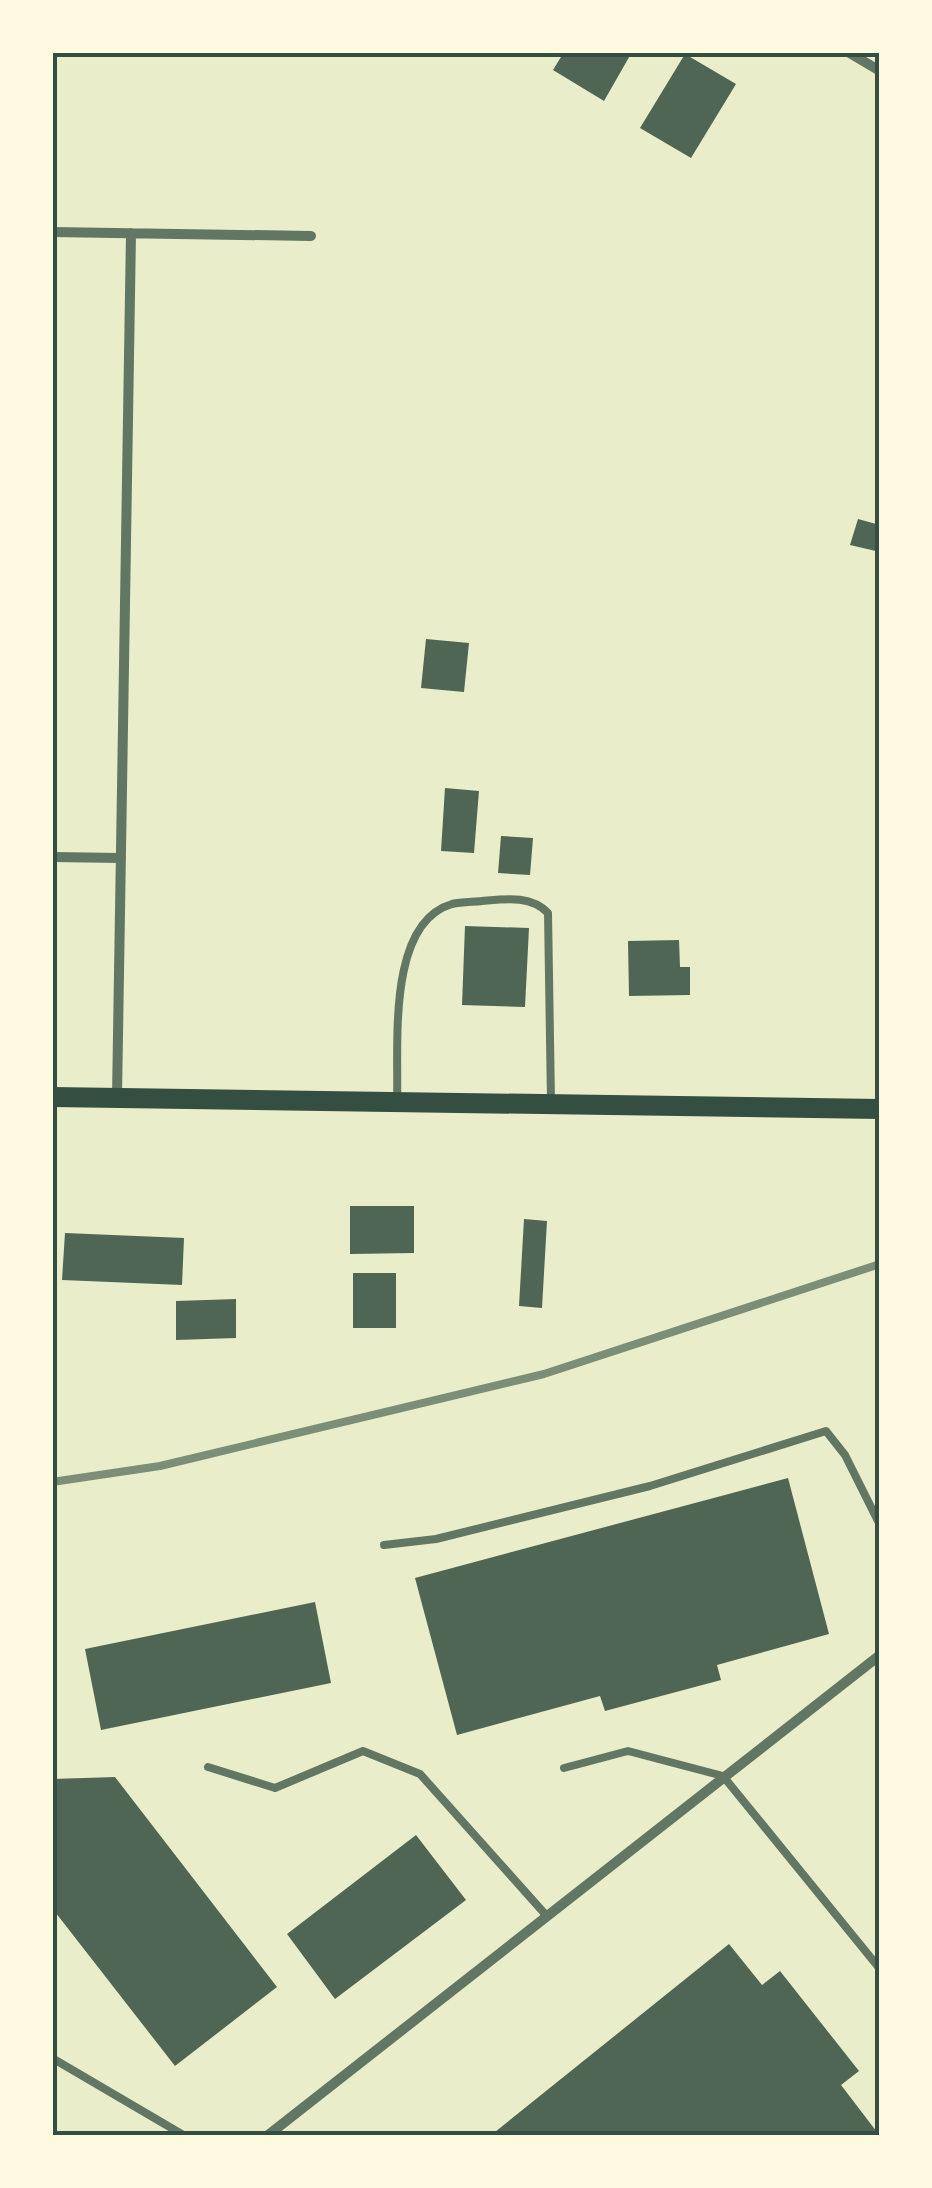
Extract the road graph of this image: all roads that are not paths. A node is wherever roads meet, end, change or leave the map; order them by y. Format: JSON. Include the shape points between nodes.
{"nodes":[{"id":1,"x":848,"y":52,"type":"edge"},
{"id":2,"x":880,"y":71,"type":"edge"},
{"id":3,"x":52,"y":232,"type":"edge"},
{"id":4,"x":132,"y":233,"type":"junction"},
{"id":5,"x":311,"y":236,"type":"dead end"},
{"id":6,"x":52,"y":857,"type":"edge"},
{"id":7,"x":121,"y":858,"type":"junction"},
{"id":8,"x":52,"y":1097,"type":"edge"},
{"id":9,"x":117,"y":1098,"type":"junction"},
{"id":10,"x":397,"y":1105,"type":"junction"},
{"id":11,"x":551,"y":1108,"type":"junction"},
{"id":12,"x":880,"y":1109,"type":"edge"},
{"id":13,"x":880,"y":1525,"type":"edge"},
{"id":14,"x":384,"y":1545,"type":"dead end"},
{"id":15,"x":880,"y":1654,"type":"edge"},
{"id":16,"x":208,"y":1767,"type":"dead end"},
{"id":17,"x":564,"y":1768,"type":"dead end"},
{"id":18,"x":723,"y":1776,"type":"junction"},
{"id":19,"x":545,"y":1914,"type":"junction"},
{"id":20,"x":880,"y":1968,"type":"edge"},
{"id":21,"x":52,"y":2058,"type":"edge"},
{"id":22,"x":186,"y":2136,"type":"edge"},
{"id":23,"x":266,"y":2136,"type":"edge"}],
"edges":[{"from":1,"to":2,"type":"street"},
{"from":3,"to":4,"type":"street"},
{"from":4,"to":5,"type":"street"},
{"from":4,"to":7,"type":"street"},
{"from":6,"to":7,"type":"street"},
{"from":7,"to":9,"type":"street"},
{"from":8,"to":9,"type":"main road"},
{"from":9,"to":10,"type":"main road"},
{"from":10,"to":11,"type":"main road"},
{"from":10,"to":11,"type":"lane","via":[[402,971],[423,922],[450,904],[519,899],[548,913]]},
{"from":11,"to":12,"type":"main road"},
{"from":13,"to":14,"type":"lane","via":[[826,1430],[650,1486],[436,1539]]},
{"from":15,"to":18,"type":"street"},
{"from":16,"to":19,"type":"lane","via":[[275,1788],[363,1751],[420,1774]]},
{"from":17,"to":18,"type":"lane","via":[[628,1751]]},
{"from":18,"to":19,"type":"street"},
{"from":18,"to":20,"type":"lane"},
{"from":19,"to":23,"type":"street"},
{"from":21,"to":22,"type":"lane"}]}
